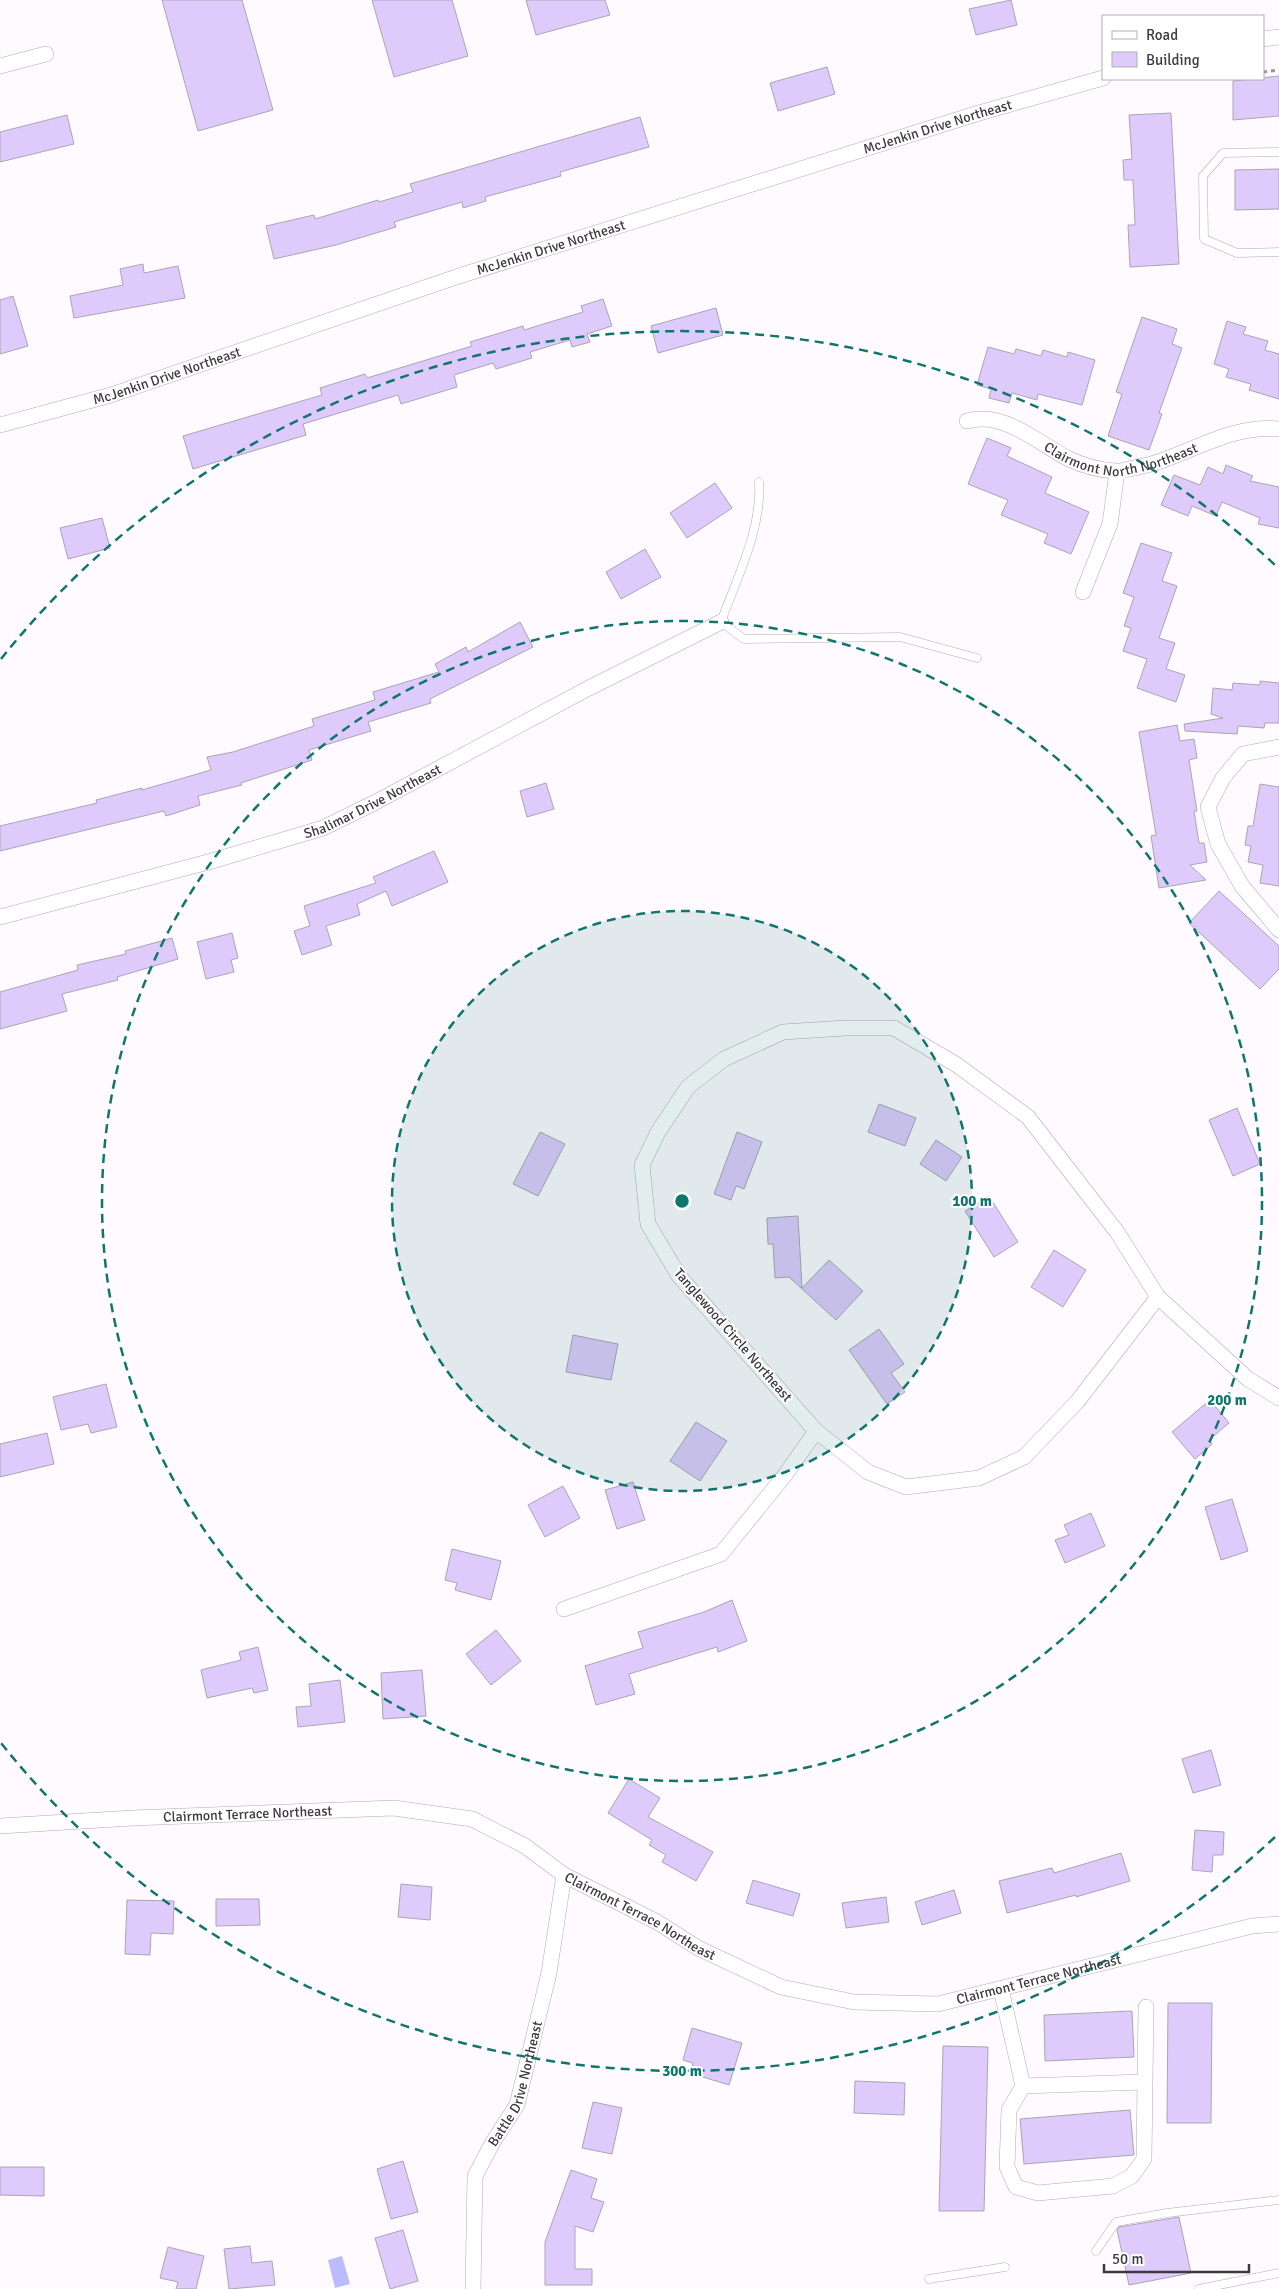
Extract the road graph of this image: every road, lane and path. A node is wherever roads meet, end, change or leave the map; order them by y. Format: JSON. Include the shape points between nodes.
{"nodes":[{"id":1,"x":1279,"y":37,"type":"edge"},
{"id":2,"x":1264,"y":39,"type":"edge"},
{"id":3,"x":46,"y":54,"type":"dead end"},
{"id":4,"x":0,"y":66,"type":"edge"},
{"id":5,"x":1279,"y":70,"type":"edge"},
{"id":6,"x":1264,"y":72,"type":"edge"},
{"id":7,"x":1102,"y":78,"type":"edge"},
{"id":8,"x":1279,"y":152,"type":"edge"},
{"id":9,"x":1279,"y":252,"type":"edge"},
{"id":10,"x":967,"y":421,"type":"dead end"},
{"id":11,"x":0,"y":426,"type":"edge"},
{"id":12,"x":1279,"y":429,"type":"edge"},
{"id":13,"x":1117,"y":472,"type":"junction"},
{"id":14,"x":759,"y":482,"type":"dead end"},
{"id":15,"x":1084,"y":592,"type":"dead end"},
{"id":16,"x":720,"y":622,"type":"junction"},
{"id":17,"x":977,"y":658,"type":"dead end"},
{"id":18,"x":1279,"y":747,"type":"edge"},
{"id":19,"x":0,"y":917,"type":"edge"},
{"id":20,"x":1279,"y":930,"type":"edge"},
{"id":21,"x":1158,"y":1297,"type":"junction"},
{"id":22,"x":1279,"y":1398,"type":"edge"},
{"id":23,"x":816,"y":1431,"type":"junction"},
{"id":24,"x":564,"y":1609,"type":"dead end"},
{"id":25,"x":0,"y":1826,"type":"edge"},
{"id":26,"x":564,"y":1875,"type":"junction"},
{"id":27,"x":1279,"y":1924,"type":"edge"},
{"id":28,"x":1001,"y":1990,"type":"junction"},
{"id":29,"x":1146,"y":2007,"type":"dead end"},
{"id":30,"x":1144,"y":2082,"type":"junction"},
{"id":31,"x":1022,"y":2086,"type":"junction"},
{"id":32,"x":1279,"y":2200,"type":"edge"},
{"id":33,"x":1096,"y":2251,"type":"dead end"},
{"id":34,"x":1005,"y":2267,"type":"dead end"},
{"id":35,"x":1279,"y":2273,"type":"edge"},
{"id":36,"x":929,"y":2279,"type":"dead end"},
{"id":37,"x":472,"y":2289,"type":"edge"},
{"id":38,"x":1199,"y":2289,"type":"edge"}],
"edges":[{"from":1,"to":2,"type":"street"},
{"from":3,"to":4,"type":"street"},
{"from":5,"to":6,"type":"path"},
{"from":7,"to":11,"type":"street","name":"McJenkin Drive Northeast","via":[[459,276],[111,395]]},
{"from":8,"to":9,"type":"lane","via":[[1223,154],[1203,176],[1204,239],[1237,253]]},
{"from":10,"to":13,"type":"street","name":"Clairmont North Northeast","via":[[978,418],[1009,425],[1070,460]]},
{"from":12,"to":13,"type":"street","name":"Clairmont North Northeast","via":[[1228,433],[1158,462]]},
{"from":13,"to":15,"type":"street","via":[[1110,524]]},
{"from":14,"to":16,"type":"lane","via":[[760,503],[756,523]]},
{"from":16,"to":17,"type":"lane","via":[[744,639],[900,637]]},
{"from":16,"to":19,"type":"street","name":"Shalimar Drive Northeast","via":[[323,828]]},
{"from":18,"to":20,"type":"street","via":[[1243,754],[1223,778],[1208,808],[1218,844],[1242,886]]},
{"from":21,"to":22,"type":"street","name":"Tanglewood Circle Northeast","via":[[1248,1378]]},
{"from":21,"to":23,"type":"street","name":"Tanglewood Circle Northeast","via":[[1077,1402],[1024,1457],[979,1478],[906,1487],[868,1472]]},
{"from":21,"to":23,"type":"street","name":"Tanglewood Circle Northeast","via":[[1117,1232],[1028,1117],[957,1065],[894,1028],[783,1032],[724,1059],[688,1087],[658,1132],[642,1165],[648,1224],[680,1276]]},
{"from":23,"to":24,"type":"street","via":[[721,1554]]},
{"from":25,"to":26,"type":"street","name":"Clairmont Terrace Northeast","via":[[394,1808],[472,1820],[525,1846]]},
{"from":26,"to":28,"type":"street","name":"Clairmont Terrace Northeast","via":[[657,1922],[698,1948],[781,1987],[854,2002],[938,2004]]},
{"from":26,"to":37,"type":"street","name":"Battle Drive Northeast","via":[[549,1973],[517,2105],[476,2176]]},
{"from":27,"to":28,"type":"street","name":"Clairmont Terrace Northeast","via":[[1252,1926]]},
{"from":28,"to":31,"type":"street"},
{"from":29,"to":30,"type":"street"},
{"from":30,"to":31,"type":"street"},
{"from":30,"to":31,"type":"street","via":[[1144,2159],[1132,2176],[1113,2186],[1038,2193],[1016,2187],[1007,2167],[1009,2110]]},
{"from":32,"to":33,"type":"lane","via":[[1116,2222]]},
{"from":34,"to":36,"type":"lane"},
{"from":35,"to":38,"type":"lane"}]}
